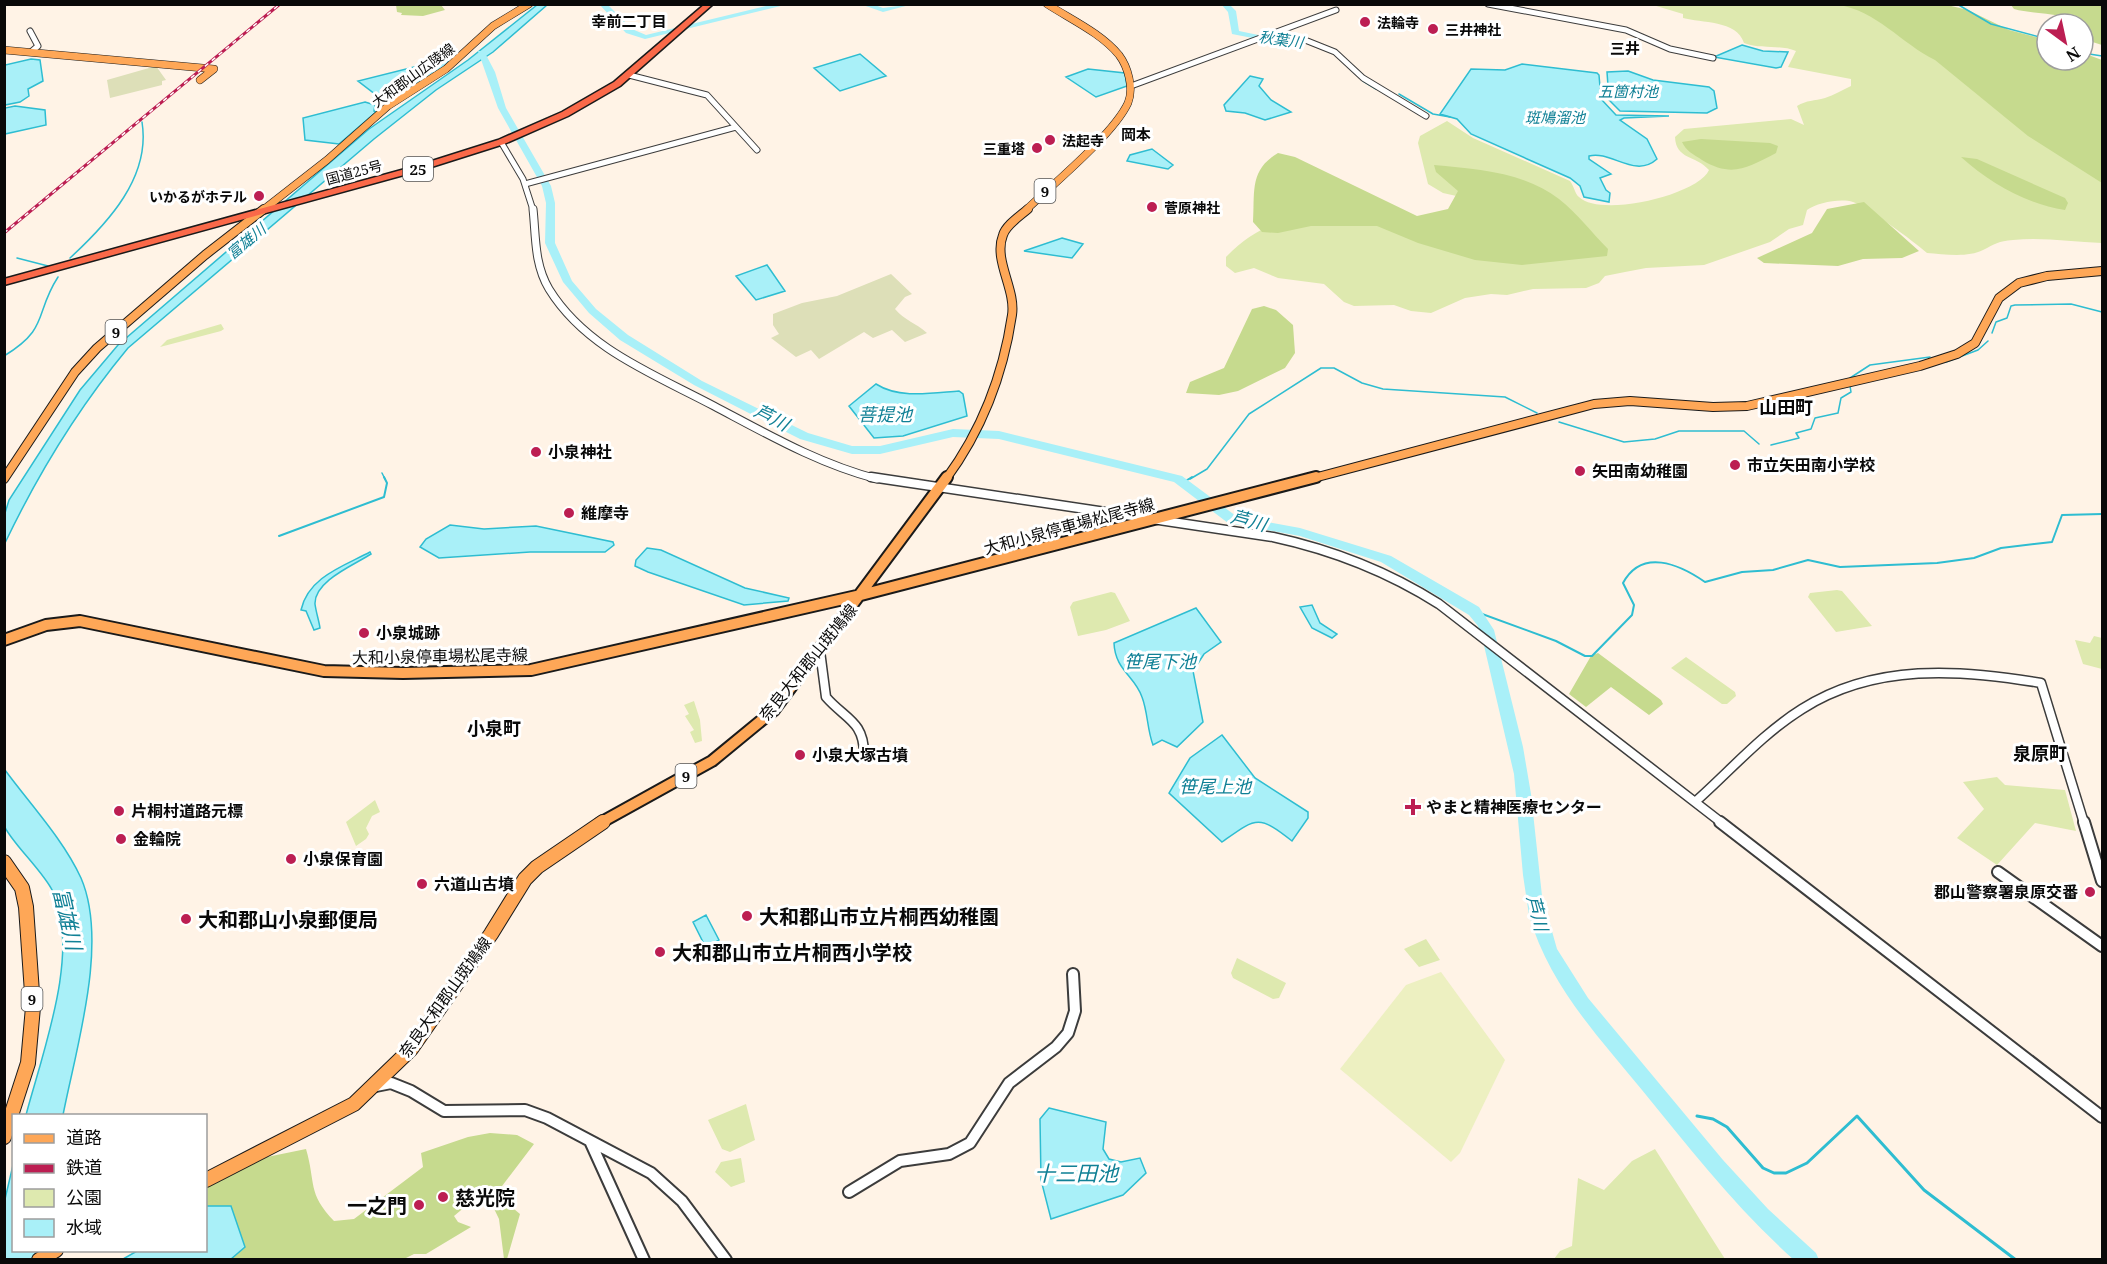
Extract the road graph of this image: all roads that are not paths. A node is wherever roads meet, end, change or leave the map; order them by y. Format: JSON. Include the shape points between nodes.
{"nodes":[{"id":1,"x":529,"y":4,"type":"edge"},
{"id":2,"x":710,"y":4,"type":"edge"},
{"id":3,"x":1047,"y":4,"type":"edge"},
{"id":4,"x":1488,"y":4,"type":"edge"},
{"id":5,"x":1329,"y":7,"type":"dead end"},
{"id":6,"x":30,"y":31,"type":"dead end"},
{"id":7,"x":1270,"y":34,"type":"junction"},
{"id":8,"x":4,"y":50,"type":"edge"},
{"id":9,"x":31,"y":52,"type":"junction"},
{"id":10,"x":1713,"y":58,"type":"dead end"},
{"id":11,"x":629,"y":75,"type":"junction"},
{"id":12,"x":200,"y":80,"type":"dead end"},
{"id":13,"x":1131,"y":86,"type":"junction"},
{"id":14,"x":1426,"y":116,"type":"dead end"},
{"id":15,"x":736,"y":127,"type":"junction"},
{"id":16,"x":501,"y":142,"type":"junction"},
{"id":17,"x":757,"y":150,"type":"dead end"},
{"id":18,"x":525,"y":184,"type":"junction"},
{"id":19,"x":257,"y":213,"type":"junction"},
{"id":20,"x":2103,"y":271,"type":"edge"},
{"id":21,"x":4,"y":282,"type":"edge"},
{"id":22,"x":4,"y":479,"type":"edge"},
{"id":23,"x":938,"y":489,"type":"junction"},
{"id":24,"x":1153,"y":520,"type":"junction"},
{"id":25,"x":861,"y":594,"type":"junction"},
{"id":26,"x":4,"y":640,"type":"edge"},
{"id":27,"x":820,"y":651,"type":"junction"},
{"id":28,"x":864,"y":754,"type":"dead end"},
{"id":29,"x":1695,"y":802,"type":"junction"},
{"id":30,"x":4,"y":862,"type":"edge"},
{"id":31,"x":1998,"y":873,"type":"dead end"},
{"id":32,"x":2103,"y":882,"type":"edge"},
{"id":33,"x":2103,"y":946,"type":"edge"},
{"id":34,"x":1073,"y":974,"type":"dead end"},
{"id":35,"x":375,"y":1086,"type":"junction"},
{"id":36,"x":2103,"y":1117,"type":"edge"},
{"id":37,"x":4,"y":1137,"type":"edge"},
{"id":38,"x":590,"y":1142,"type":"junction"},
{"id":39,"x":207,"y":1180,"type":"edge"},
{"id":40,"x":849,"y":1192,"type":"dead end"},
{"id":41,"x":644,"y":1260,"type":"edge"},
{"id":42,"x":726,"y":1260,"type":"edge"}],
"edges":[{"from":1,"to":19,"type":"main road","name":"大和郡山広陵線","via":[[496,26],[446,69],[388,106],[327,160]]},
{"from":2,"to":11,"type":"highway","name":"国道25号","number":"25"},
{"from":3,"to":13,"type":"main road","via":[[1119,55]]},
{"from":4,"to":10,"type":"street","via":[[1626,30],[1670,49]]},
{"from":5,"to":7,"type":"street","via":[[1336,10]]},
{"from":6,"to":9,"type":"street","via":[[38,46]]},
{"from":7,"to":13,"type":"street"},
{"from":7,"to":14,"type":"street","via":[[1305,40],[1335,52],[1363,78]]},
{"from":8,"to":9,"type":"main road"},
{"from":9,"to":12,"type":"main road","via":[[214,69]]},
{"from":11,"to":15,"type":"street","via":[[707,95]]},
{"from":11,"to":16,"type":"highway","name":"国道25号","number":"25","via":[[591,100]]},
{"from":13,"to":23,"type":"main road","name":"奈良大和郡山斑鳩線","number":"9","via":[[1128,102],[1110,128],[1003,233],[1000,248],[1012,314],[994,391],[977,433]]},
{"from":15,"to":17,"type":"street"},
{"from":15,"to":18,"type":"street"},
{"from":16,"to":18,"type":"street"},
{"from":16,"to":19,"type":"highway","name":"国道25号","number":"25"},
{"from":18,"to":23,"type":"street","via":[[532,203],[534,246],[544,280],[567,314],[601,344],[823,463],[868,477]]},
{"from":19,"to":21,"type":"highway","name":"国道25号","number":"25"},
{"from":19,"to":22,"type":"main road","number":"9","via":[[97,348],[75,372]]},
{"from":20,"to":24,"type":"main road","name":"大和小泉停車場松尾寺線","via":[[2049,275],[2012,287],[1999,298],[1976,343],[1944,358],[1748,405],[1640,399],[1594,404]]},
{"from":23,"to":24,"type":"street"},
{"from":23,"to":25,"type":"main road","name":"奈良大和郡山斑鳩線","number":"9"},
{"from":24,"to":25,"type":"main road","name":"大和小泉停車場松尾寺線"},
{"from":24,"to":29,"type":"street","via":[[1273,537],[1350,556],[1411,586]]},
{"from":25,"to":26,"type":"main road","name":"大和小泉停車場松尾寺線","via":[[531,670],[394,674],[324,671],[80,621],[46,625]]},
{"from":25,"to":27,"type":"main road","name":"奈良大和郡山斑鳩線","number":"9"},
{"from":27,"to":28,"type":"street","via":[[826,697],[863,732]]},
{"from":27,"to":35,"type":"main road","name":"奈良大和郡山斑鳩線","number":"9","via":[[774,710],[740,740],[712,761],[592,828],[531,873],[411,1049]]},
{"from":29,"to":32,"type":"street","via":[[1791,716],[1838,689],[1880,677],[1919,673],[1982,674],[2041,683]]},
{"from":29,"to":36,"type":"street"},
{"from":30,"to":37,"type":"main road","number":"9","via":[[22,888],[26,907],[33,1025],[28,1063]]},
{"from":31,"to":33,"type":"street"},
{"from":34,"to":40,"type":"street","via":[[1076,1008],[1068,1034],[1010,1082],[973,1140],[946,1155],[928,1154],[885,1166]]},
{"from":35,"to":38,"type":"street","via":[[391,1083],[444,1111],[525,1110]]},
{"from":35,"to":39,"type":"main road","name":"奈良大和郡山斑鳩線","number":"9","via":[[329,1119]]},
{"from":38,"to":41,"type":"street"},
{"from":38,"to":42,"type":"street","via":[[651,1173],[669,1187]]}]}
